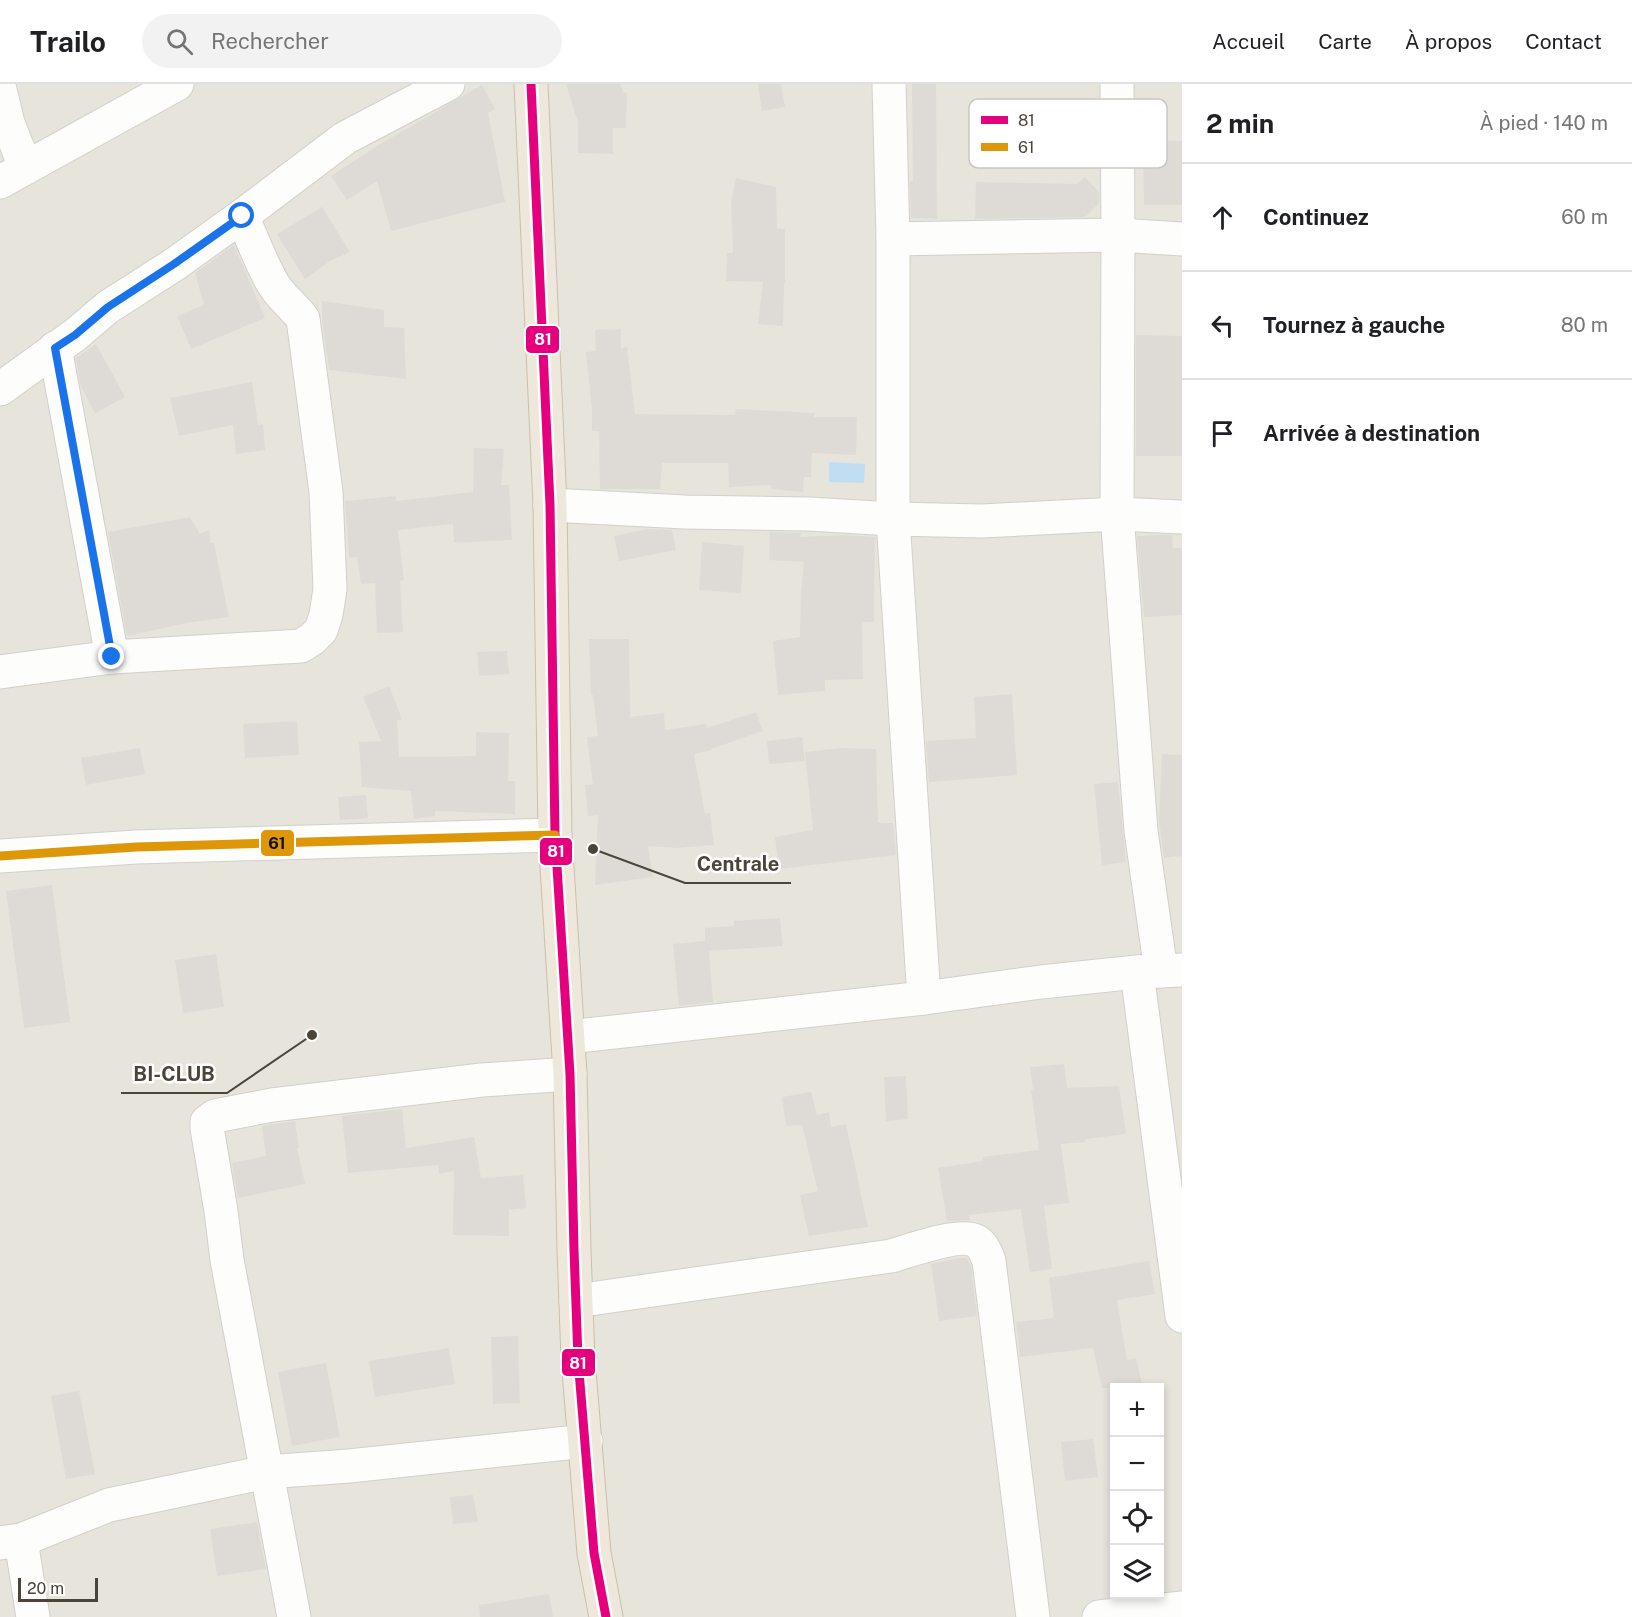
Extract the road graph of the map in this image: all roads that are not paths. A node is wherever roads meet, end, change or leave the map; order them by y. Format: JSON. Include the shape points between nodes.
{"nodes":[{"id":1,"x":177,"y":84,"type":"edge"},
{"id":2,"x":448,"y":84,"type":"edge"},
{"id":3,"x":531,"y":84,"type":"edge"},
{"id":4,"x":888,"y":84,"type":"edge"},
{"id":5,"x":1117,"y":84,"type":"edge"},
{"id":6,"x":0,"y":90,"type":"edge"},
{"id":7,"x":1117,"y":99,"type":"edge"},
{"id":8,"x":4,"y":124,"type":"edge"},
{"id":9,"x":1118,"y":168,"type":"edge"},
{"id":10,"x":13,"y":175,"type":"edge"},
{"id":11,"x":242,"y":216,"type":"junction"},
{"id":12,"x":1118,"y":235,"type":"junction"},
{"id":13,"x":893,"y":239,"type":"junction"},
{"id":14,"x":1182,"y":239,"type":"edge"},
{"id":15,"x":55,"y":348,"type":"junction"},
{"id":16,"x":0,"y":389,"type":"edge"},
{"id":17,"x":550,"y":505,"type":"junction"},
{"id":18,"x":1117,"y":514,"type":"junction"},
{"id":19,"x":1182,"y":516,"type":"edge"},
{"id":20,"x":893,"y":519,"type":"junction"},
{"id":21,"x":112,"y":657,"type":"junction"},
{"id":22,"x":0,"y":672,"type":"edge"},
{"id":23,"x":555,"y":835,"type":"junction"},
{"id":24,"x":0,"y":856,"type":"edge"},
{"id":25,"x":1160,"y":971,"type":"edge"},
{"id":26,"x":924,"y":998,"type":"junction"},
{"id":27,"x":568,"y":1037,"type":"junction"},
{"id":28,"x":570,"y":1074,"type":"junction"},
{"id":29,"x":576,"y":1301,"type":"junction"},
{"id":30,"x":1182,"y":1316,"type":"edge"},
{"id":31,"x":586,"y":1441,"type":"junction"},
{"id":32,"x":266,"y":1472,"type":"junction"},
{"id":33,"x":11,"y":1542,"type":"edge"},
{"id":34,"x":1170,"y":1611,"type":"edge"},
{"id":35,"x":33,"y":1617,"type":"edge"},
{"id":36,"x":294,"y":1617,"type":"edge"},
{"id":37,"x":606,"y":1617,"type":"edge"},
{"id":38,"x":1033,"y":1617,"type":"edge"},
{"id":39,"x":1099,"y":1617,"type":"edge"}],
"edges":[{"from":1,"to":10,"type":"street"},
{"from":2,"to":11,"type":"street","via":[[345,138]]},
{"from":3,"to":17,"type":"highway"},
{"from":4,"to":13,"type":"street"},
{"from":5,"to":7,"type":"street"},
{"from":6,"to":8,"type":"street"},
{"from":8,"to":10,"type":"street"},
{"from":9,"to":12,"type":"street"},
{"from":11,"to":15,"type":"street"},
{"from":11,"to":21,"type":"street","via":[[273,284],[303,319],[326,492],[330,589],[326,615],[321,630],[301,646]]},
{"from":12,"to":13,"type":"street"},
{"from":12,"to":14,"type":"street"},
{"from":12,"to":18,"type":"street"},
{"from":13,"to":20,"type":"street"},
{"from":15,"to":16,"type":"street"},
{"from":15,"to":21,"type":"street"},
{"from":17,"to":20,"type":"street"},
{"from":17,"to":23,"type":"highway"},
{"from":18,"to":19,"type":"street"},
{"from":18,"to":20,"type":"street","via":[[982,521]]},
{"from":18,"to":25,"type":"street","via":[[1141,831]]},
{"from":20,"to":26,"type":"street"},
{"from":21,"to":22,"type":"street"},
{"from":23,"to":24,"type":"street","via":[[136,847]]},
{"from":23,"to":27,"type":"highway"},
{"from":25,"to":26,"type":"street"},
{"from":25,"to":30,"type":"street"},
{"from":26,"to":27,"type":"street"},
{"from":27,"to":28,"type":"highway"},
{"from":28,"to":29,"type":"highway"},
{"from":28,"to":32,"type":"street","via":[[482,1080],[272,1105],[215,1116],[207,1122],[227,1260]]},
{"from":29,"to":31,"type":"highway"},
{"from":29,"to":38,"type":"street","via":[[891,1256],[966,1238],[977,1241],[989,1261]]},
{"from":31,"to":32,"type":"street"},
{"from":31,"to":37,"type":"highway","via":[[594,1553]]},
{"from":32,"to":33,"type":"street","via":[[109,1505]]},
{"from":32,"to":36,"type":"street"},
{"from":33,"to":35,"type":"street"},
{"from":34,"to":39,"type":"street"}]}
